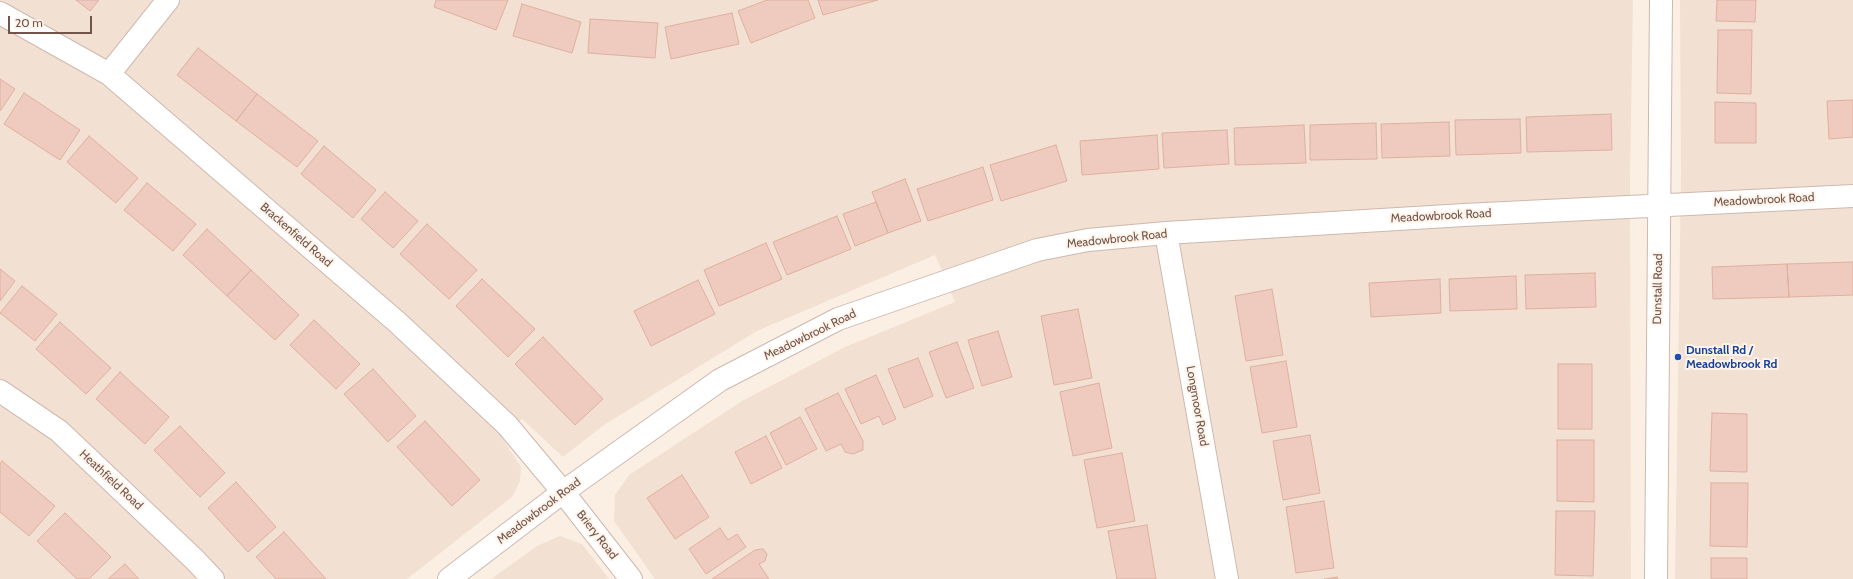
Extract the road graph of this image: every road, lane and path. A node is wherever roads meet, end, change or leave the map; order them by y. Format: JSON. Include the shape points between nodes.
{"nodes":[{"id":1,"x":168,"y":0,"type":"edge"},
{"id":2,"x":1661,"y":0,"type":"edge"},
{"id":3,"x":0,"y":13,"type":"edge"},
{"id":4,"x":109,"y":74,"type":"junction"},
{"id":5,"x":1853,"y":196,"type":"edge"},
{"id":6,"x":1658,"y":205,"type":"junction"},
{"id":7,"x":1166,"y":233,"type":"junction"},
{"id":8,"x":0,"y":391,"type":"edge"},
{"id":9,"x":563,"y":492,"type":"junction"},
{"id":10,"x":213,"y":579,"type":"edge"},
{"id":11,"x":449,"y":579,"type":"edge"},
{"id":12,"x":631,"y":579,"type":"edge"},
{"id":13,"x":1227,"y":579,"type":"edge"},
{"id":14,"x":1656,"y":579,"type":"edge"}],
"edges":[{"from":1,"to":4,"type":"street"},
{"from":2,"to":6,"type":"street","name":"Dunstall Road"},
{"from":3,"to":4,"type":"street","name":"Brackenfield Road"},
{"from":4,"to":9,"type":"street","name":"Brackenfield Road","via":[[397,322],[507,425]]},
{"from":5,"to":6,"type":"street","name":"Meadowbrook Road"},
{"from":6,"to":7,"type":"street","name":"Meadowbrook Road"},
{"from":6,"to":14,"type":"street","name":"Dunstall Road"},
{"from":7,"to":9,"type":"street","name":"Meadowbrook Road","via":[[1088,240],[1037,250],[838,319],[720,380]]},
{"from":7,"to":13,"type":"street","name":"Longmoor Road"},
{"from":8,"to":10,"type":"street","name":"Heathfield Road","via":[[59,431]]},
{"from":9,"to":11,"type":"street","name":"Meadowbrook Road"},
{"from":9,"to":12,"type":"street","name":"Briery Road"}]}
